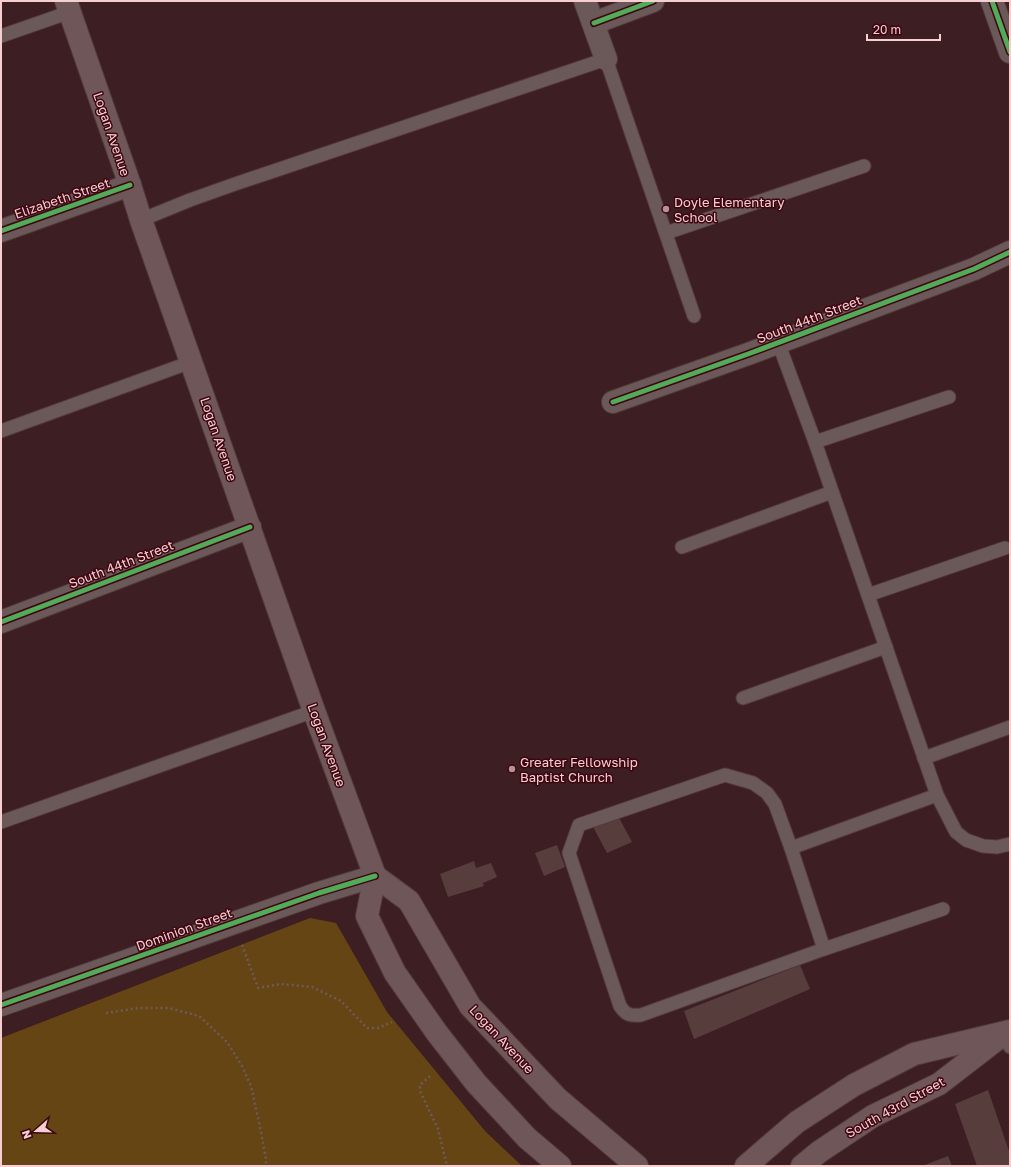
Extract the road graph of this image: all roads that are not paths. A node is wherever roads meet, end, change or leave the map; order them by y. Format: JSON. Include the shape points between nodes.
{"nodes":[{"id":1,"x":585,"y":1,"type":"edge"},
{"id":2,"x":653,"y":1,"type":"edge"},
{"id":3,"x":992,"y":1,"type":"edge"},
{"id":4,"x":68,"y":6,"type":"edge"},
{"id":5,"x":594,"y":23,"type":"junction"},
{"id":6,"x":1,"y":36,"type":"edge"},
{"id":7,"x":1010,"y":52,"type":"edge"},
{"id":8,"x":606,"y":59,"type":"junction"},
{"id":9,"x":864,"y":166,"type":"dead end"},
{"id":10,"x":130,"y":185,"type":"junction"},
{"id":11,"x":141,"y":220,"type":"junction"},
{"id":12,"x":1,"y":231,"type":"edge"},
{"id":13,"x":666,"y":233,"type":"junction"},
{"id":14,"x":1010,"y":252,"type":"edge"},
{"id":15,"x":694,"y":316,"type":"dead end"},
{"id":16,"x":778,"y":342,"type":"junction"},
{"id":17,"x":191,"y":362,"type":"junction"},
{"id":18,"x":949,"y":398,"type":"dead end"},
{"id":19,"x":613,"y":402,"type":"dead end"},
{"id":20,"x":1,"y":431,"type":"edge"},
{"id":21,"x":815,"y":442,"type":"junction"},
{"id":22,"x":832,"y":492,"type":"junction"},
{"id":23,"x":250,"y":527,"type":"junction"},
{"id":24,"x":682,"y":547,"type":"dead end"},
{"id":25,"x":1005,"y":548,"type":"dead end"},
{"id":26,"x":868,"y":595,"type":"junction"},
{"id":27,"x":1,"y":622,"type":"edge"},
{"id":28,"x":886,"y":647,"type":"junction"},
{"id":29,"x":743,"y":698,"type":"dead end"},
{"id":30,"x":314,"y":712,"type":"junction"},
{"id":31,"x":1010,"y":727,"type":"edge"},
{"id":32,"x":924,"y":758,"type":"junction"},
{"id":33,"x":937,"y":795,"type":"junction"},
{"id":34,"x":1,"y":822,"type":"edge"},
{"id":35,"x":1010,"y":844,"type":"edge"},
{"id":36,"x":791,"y":848,"type":"junction"},
{"id":37,"x":376,"y":876,"type":"junction"},
{"id":38,"x":943,"y":909,"type":"dead end"},
{"id":39,"x":824,"y":949,"type":"junction"},
{"id":40,"x":1,"y":1005,"type":"edge"},
{"id":41,"x":1008,"y":1037,"type":"edge"},
{"id":42,"x":560,"y":1166,"type":"edge"},
{"id":43,"x":637,"y":1166,"type":"edge"},
{"id":44,"x":746,"y":1166,"type":"edge"},
{"id":45,"x":802,"y":1166,"type":"edge"}],
"edges":[{"from":1,"to":5,"type":"street"},
{"from":2,"to":5,"type":"street"},
{"from":3,"to":7,"type":"street"},
{"from":4,"to":6,"type":"lane"},
{"from":4,"to":10,"type":"main road","name":"Logan Avenue"},
{"from":5,"to":8,"type":"street"},
{"from":8,"to":11,"type":"lane","via":[[235,184]]},
{"from":8,"to":13,"type":"lane"},
{"from":9,"to":13,"type":"lane"},
{"from":10,"to":11,"type":"main road","name":"Logan Avenue"},
{"from":10,"to":12,"type":"street","name":"Elizabeth Street"},
{"from":11,"to":17,"type":"main road","name":"Logan Avenue"},
{"from":13,"to":15,"type":"lane"},
{"from":14,"to":16,"type":"street","name":"South 44th Street","via":[[974,269]]},
{"from":16,"to":19,"type":"street","name":"South 44th Street"},
{"from":16,"to":21,"type":"lane"},
{"from":17,"to":20,"type":"lane"},
{"from":17,"to":23,"type":"main road","name":"Logan Avenue"},
{"from":18,"to":21,"type":"lane"},
{"from":21,"to":22,"type":"lane"},
{"from":22,"to":24,"type":"lane"},
{"from":22,"to":26,"type":"lane"},
{"from":23,"to":27,"type":"street","name":"South 44th Street"},
{"from":23,"to":30,"type":"main road","name":"Logan Avenue"},
{"from":25,"to":26,"type":"lane"},
{"from":26,"to":28,"type":"lane"},
{"from":28,"to":29,"type":"lane"},
{"from":28,"to":32,"type":"lane"},
{"from":30,"to":34,"type":"lane"},
{"from":30,"to":37,"type":"main road","name":"Logan Avenue"},
{"from":31,"to":32,"type":"lane"},
{"from":32,"to":33,"type":"lane"},
{"from":33,"to":35,"type":"lane","via":[[956,832],[966,840],[983,846],[997,847]]},
{"from":33,"to":36,"type":"lane"},
{"from":36,"to":39,"type":"lane"},
{"from":36,"to":39,"type":"lane","via":[[775,804],[767,792],[753,783],[725,775],[579,826],[569,853],[624,1013],[641,1015]]},
{"from":37,"to":40,"type":"street","name":"Dominion Street","via":[[319,892]]},
{"from":37,"to":42,"type":"main road","via":[[367,916],[395,973],[476,1083],[527,1138]]},
{"from":37,"to":43,"type":"main road","name":"Logan Avenue","via":[[409,900],[470,1006],[558,1099]]},
{"from":38,"to":39,"type":"lane"},
{"from":41,"to":44,"type":"main road","name":"South 43rd Street","via":[[914,1054],[854,1085],[797,1122]]},
{"from":41,"to":45,"type":"main road","name":"South 43rd Street","via":[[939,1084],[873,1116]]}]}
